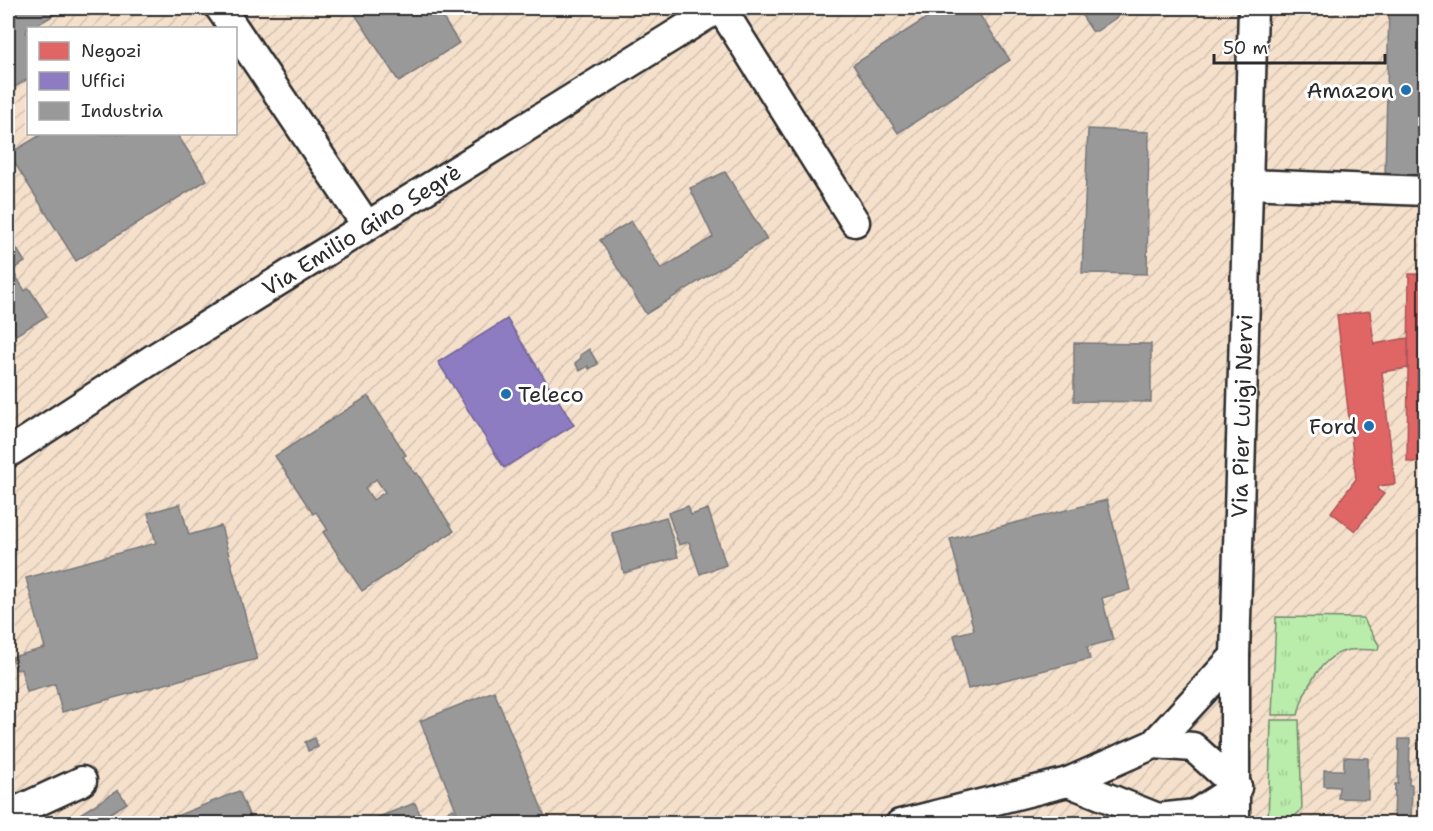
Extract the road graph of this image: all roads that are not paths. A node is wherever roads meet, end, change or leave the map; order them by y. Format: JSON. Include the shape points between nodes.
{"nodes":[{"id":1,"x":220,"y":8,"type":"edge"},
{"id":2,"x":720,"y":8,"type":"edge"},
{"id":3,"x":1253,"y":8,"type":"edge"},
{"id":4,"x":233,"y":27,"type":"edge"},
{"id":5,"x":237,"y":33,"type":"edge"},
{"id":6,"x":1247,"y":184,"type":"junction"},
{"id":7,"x":1425,"y":190,"type":"edge"},
{"id":8,"x":855,"y":222,"type":"dead end"},
{"id":9,"x":367,"y":226,"type":"junction"},
{"id":10,"x":8,"y":453,"type":"edge"},
{"id":11,"x":1235,"y":656,"type":"junction"},
{"id":12,"x":1154,"y":744,"type":"junction"},
{"id":13,"x":82,"y":781,"type":"dead end"},
{"id":14,"x":1068,"y":782,"type":"junction"},
{"id":15,"x":1237,"y":787,"type":"junction"},
{"id":16,"x":8,"y":814,"type":"edge"},
{"id":17,"x":1161,"y":821,"type":"edge"},
{"id":18,"x":900,"y":824,"type":"edge"},
{"id":19,"x":1235,"y":824,"type":"edge"}],
"edges":[{"from":1,"to":4,"type":"street"},
{"from":2,"to":8,"type":"street"},
{"from":2,"to":9,"type":"street","name":"Via Emilio Gino Segrè"},
{"from":3,"to":6,"type":"street","name":"Via Pier Luigi Nervi"},
{"from":5,"to":9,"type":"street"},
{"from":6,"to":7,"type":"street"},
{"from":6,"to":11,"type":"street","name":"Via Pier Luigi Nervi"},
{"from":9,"to":10,"type":"street","name":"Via Emilio Gino Segrè"},
{"from":11,"to":12,"type":"street"},
{"from":11,"to":15,"type":"street","name":"Via Pier Luigi Nervi"},
{"from":12,"to":14,"type":"street"},
{"from":12,"to":15,"type":"street","via":[[1193,747]]},
{"from":13,"to":16,"type":"street"},
{"from":14,"to":17,"type":"street"},
{"from":14,"to":18,"type":"street"},
{"from":15,"to":17,"type":"street","via":[[1195,814]]},
{"from":15,"to":19,"type":"street","name":"Via Pier Luigi Nervi"}]}
